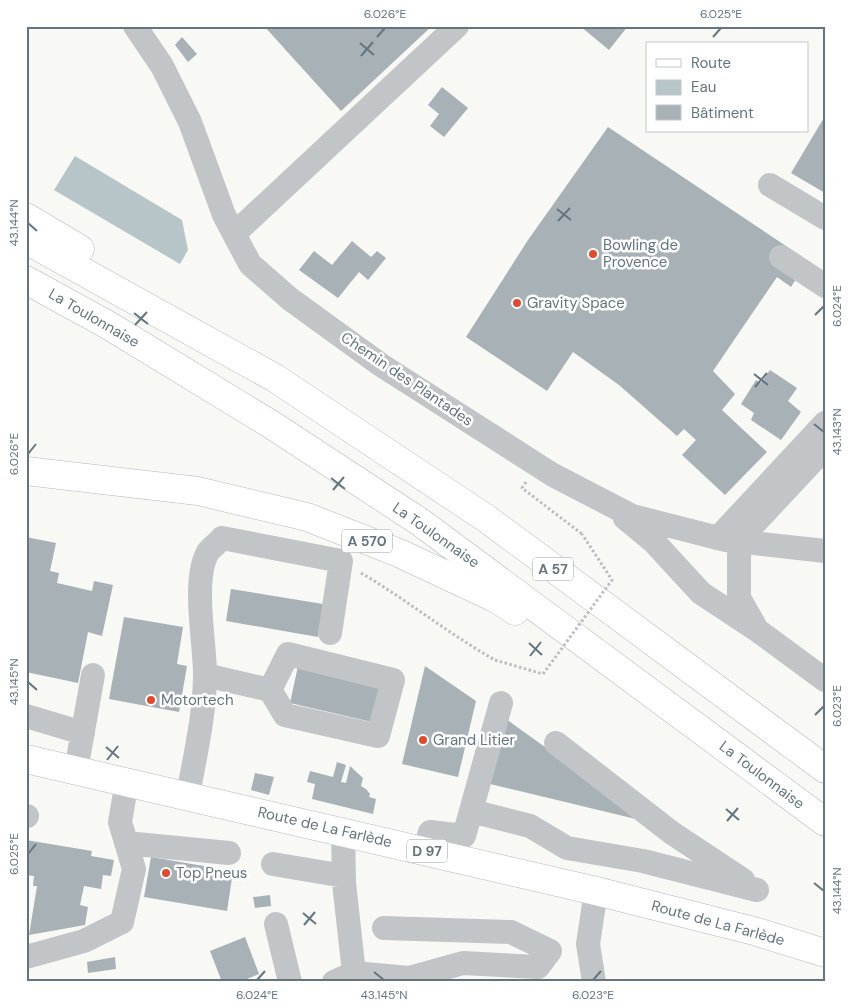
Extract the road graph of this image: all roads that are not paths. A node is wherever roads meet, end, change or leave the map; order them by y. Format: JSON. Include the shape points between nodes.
{"nodes":[{"id":1,"x":135,"y":26,"type":"edge"},
{"id":2,"x":457,"y":26,"type":"edge"},
{"id":3,"x":770,"y":185,"type":"dead end"},
{"id":4,"x":26,"y":217,"type":"edge"},
{"id":5,"x":825,"y":218,"type":"edge"},
{"id":6,"x":234,"y":234,"type":"junction"},
{"id":7,"x":26,"y":240,"type":"edge"},
{"id":8,"x":782,"y":257,"type":"dead end"},
{"id":9,"x":26,"y":280,"type":"edge"},
{"id":10,"x":825,"y":286,"type":"edge"},
{"id":11,"x":275,"y":378,"type":"junction"},
{"id":12,"x":825,"y":423,"type":"edge"},
{"id":13,"x":825,"y":448,"type":"edge"},
{"id":14,"x":26,"y":471,"type":"edge"},
{"id":15,"x":609,"y":504,"type":"junction"},
{"id":16,"x":729,"y":539,"type":"junction"},
{"id":17,"x":825,"y":551,"type":"edge"},
{"id":18,"x":757,"y":630,"type":"junction"},
{"id":19,"x":330,"y":633,"type":"dead end"},
{"id":20,"x":205,"y":674,"type":"junction"},
{"id":21,"x":93,"y":675,"type":"dead end"},
{"id":22,"x":825,"y":680,"type":"edge"},
{"id":23,"x":270,"y":690,"type":"junction"},
{"id":24,"x":501,"y":703,"type":"dead end"},
{"id":25,"x":673,"y":709,"type":"junction"},
{"id":26,"x":26,"y":716,"type":"edge"},
{"id":27,"x":83,"y":733,"type":"junction"},
{"id":28,"x":556,"y":743,"type":"dead end"},
{"id":29,"x":26,"y":759,"type":"edge"},
{"id":30,"x":825,"y":769,"type":"edge"},
{"id":31,"x":76,"y":770,"type":"junction"},
{"id":32,"x":127,"y":781,"type":"junction"},
{"id":33,"x":188,"y":795,"type":"junction"},
{"id":34,"x":471,"y":812,"type":"junction"},
{"id":35,"x":825,"y":822,"type":"edge"},
{"id":36,"x":343,"y":832,"type":"junction"},
{"id":37,"x":126,"y":843,"type":"junction"},
{"id":38,"x":424,"y":851,"type":"junction"},
{"id":39,"x":229,"y":853,"type":"dead end"},
{"id":40,"x":273,"y":864,"type":"dead end"},
{"id":41,"x":344,"y":876,"type":"junction"},
{"id":42,"x":596,"y":891,"type":"junction"},
{"id":43,"x":276,"y":924,"type":"dead end"},
{"id":44,"x":384,"y":928,"type":"dead end"},
{"id":45,"x":825,"y":953,"type":"edge"},
{"id":46,"x":26,"y":957,"type":"edge"},
{"id":47,"x":543,"y":974,"type":"edge"},
{"id":48,"x":344,"y":978,"type":"edge"},
{"id":49,"x":290,"y":982,"type":"edge"},
{"id":50,"x":594,"y":982,"type":"edge"}],
"edges":[{"from":1,"to":6,"type":"street","name":"Chemin des Plantades","via":[[162,66],[190,122]]},
{"from":2,"to":6,"type":"street"},
{"from":3,"to":5,"type":"street"},
{"from":4,"to":11,"type":"main road","via":[[132,281]]},
{"from":6,"to":15,"type":"street","name":"Chemin des Plantades","via":[[250,264],[290,299],[381,365],[537,465]]},
{"from":7,"to":11,"type":"main road","number":"A 57"},
{"from":8,"to":10,"type":"street"},
{"from":9,"to":25,"type":"main road","name":"La Toulonnaise","number":"A 57","via":[[116,330],[272,425],[420,522]]},
{"from":11,"to":30,"type":"main road","number":"A 57","via":[[487,519]]},
{"from":12,"to":16,"type":"street"},
{"from":13,"to":16,"type":"street"},
{"from":14,"to":25,"type":"main road","number":"A 570","via":[[198,491],[307,517],[399,553],[496,599]]},
{"from":15,"to":16,"type":"street","name":"Chemin des Plantades","via":[[632,516]]},
{"from":15,"to":18,"type":"street","via":[[654,542],[701,593]]},
{"from":16,"to":17,"type":"street","name":"Chemin des Plantades"},
{"from":16,"to":18,"type":"street","via":[[739,598]]},
{"from":18,"to":22,"type":"street"},
{"from":19,"to":20,"type":"street","via":[[341,561],[222,538],[208,552],[202,578],[200,614]]},
{"from":20,"to":23,"type":"street"},
{"from":20,"to":33,"type":"street"},
{"from":21,"to":27,"type":"street"},
{"from":23,"to":23,"type":"street","via":[[285,715],[378,736],[393,680],[288,654]]},
{"from":24,"to":34,"type":"street"},
{"from":25,"to":35,"type":"main road","name":"La Toulonnaise","number":"A 57"},
{"from":26,"to":27,"type":"street"},
{"from":27,"to":31,"type":"street"},
{"from":28,"to":34,"type":"street","via":[[672,833],[757,890],[643,861],[567,848],[530,826]]},
{"from":29,"to":31,"type":"main road","name":"Route de La Farlède","number":"D 97"},
{"from":31,"to":32,"type":"main road","name":"Route de La Farlède","number":"D 97"},
{"from":32,"to":33,"type":"main road","name":"Route de La Farlède","number":"D 97"},
{"from":32,"to":37,"type":"street","via":[[120,822]]},
{"from":33,"to":36,"type":"main road","name":"Route de La Farlède","number":"D 97"},
{"from":34,"to":38,"type":"street","via":[[464,836],[430,832]]},
{"from":36,"to":38,"type":"main road","name":"Route de La Farlède","number":"D 97"},
{"from":36,"to":41,"type":"street"},
{"from":37,"to":39,"type":"street"},
{"from":37,"to":46,"type":"street","via":[[134,868],[122,922],[84,941]]},
{"from":38,"to":42,"type":"main road","name":"Route de La Farlède","number":"D 97"},
{"from":40,"to":41,"type":"street"},
{"from":41,"to":48,"type":"street"},
{"from":42,"to":45,"type":"main road","name":"Route de La Farlède","number":"D 97","via":[[754,931]]},
{"from":42,"to":50,"type":"street","via":[[588,944]]},
{"from":43,"to":49,"type":"street"},
{"from":44,"to":47,"type":"street","via":[[511,932],[550,950]]},
{"from":47,"to":48,"type":"street","via":[[463,963],[409,978]]}]}
